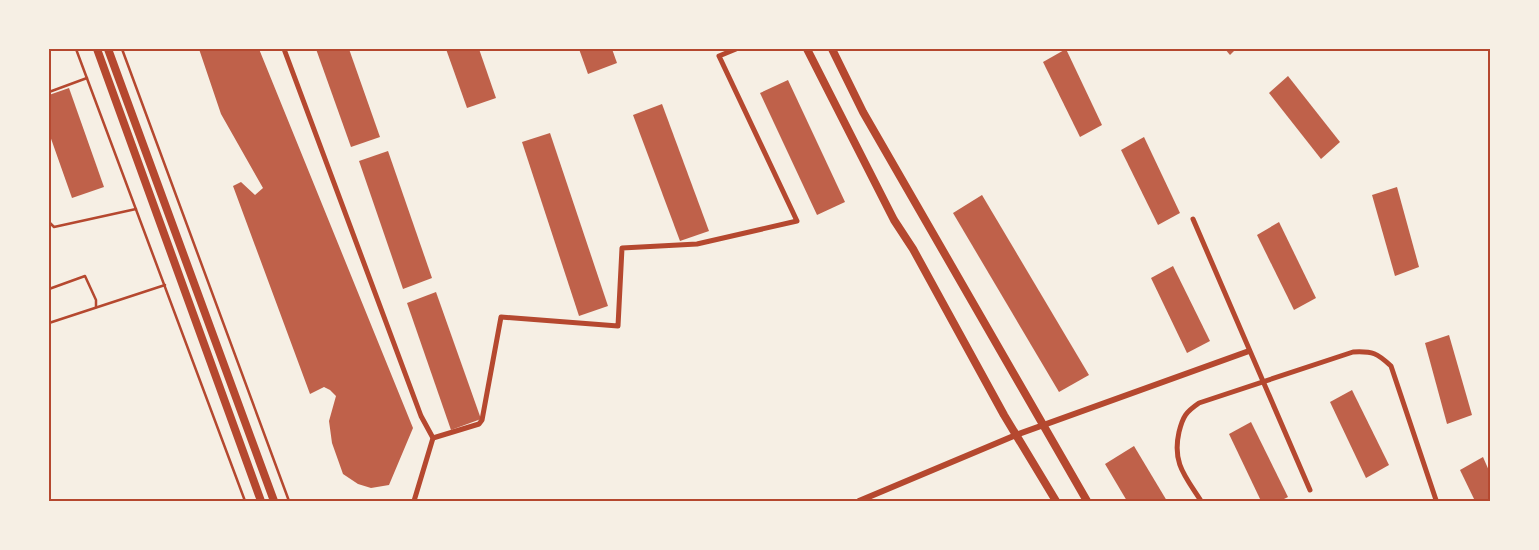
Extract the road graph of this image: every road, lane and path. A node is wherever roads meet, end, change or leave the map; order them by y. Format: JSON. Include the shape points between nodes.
{"nodes":[{"id":1,"x":76,"y":49,"type":"edge"},
{"id":2,"x":96,"y":49,"type":"edge"},
{"id":3,"x":108,"y":49,"type":"edge"},
{"id":4,"x":122,"y":49,"type":"edge"},
{"id":5,"x":284,"y":49,"type":"edge"},
{"id":6,"x":736,"y":49,"type":"edge"},
{"id":7,"x":807,"y":49,"type":"edge"},
{"id":8,"x":832,"y":49,"type":"edge"},
{"id":9,"x":88,"y":78,"type":"junction"},
{"id":10,"x":49,"y":92,"type":"edge"},
{"id":11,"x":136,"y":208,"type":"junction"},
{"id":12,"x":1193,"y":219,"type":"dead end"},
{"id":13,"x":49,"y":222,"type":"edge"},
{"id":14,"x":54,"y":227,"type":"junction"},
{"id":15,"x":49,"y":230,"type":"edge"},
{"id":16,"x":165,"y":284,"type":"junction"},
{"id":17,"x":49,"y":289,"type":"edge"},
{"id":18,"x":96,"y":307,"type":"junction"},
{"id":19,"x":49,"y":323,"type":"edge"},
{"id":20,"x":1249,"y":351,"type":"junction"},
{"id":21,"x":1262,"y":382,"type":"junction"},
{"id":22,"x":1042,"y":426,"type":"junction"},
{"id":23,"x":1016,"y":436,"type":"junction"},
{"id":24,"x":433,"y":438,"type":"junction"},
{"id":25,"x":1310,"y":490,"type":"dead end"},
{"id":26,"x":1436,"y":500,"type":"dead end"},
{"id":27,"x":245,"y":501,"type":"edge"},
{"id":28,"x":261,"y":501,"type":"edge"},
{"id":29,"x":274,"y":501,"type":"edge"},
{"id":30,"x":289,"y":501,"type":"edge"},
{"id":31,"x":414,"y":501,"type":"edge"},
{"id":32,"x":859,"y":501,"type":"edge"},
{"id":33,"x":1056,"y":501,"type":"edge"},
{"id":34,"x":1087,"y":501,"type":"edge"},
{"id":35,"x":1201,"y":501,"type":"edge"}],
"edges":[{"from":1,"to":9,"type":"lane"},
{"from":2,"to":28,"type":"main road"},
{"from":3,"to":29,"type":"main road"},
{"from":4,"to":30,"type":"lane"},
{"from":5,"to":24,"type":"street","via":[[421,416]]},
{"from":6,"to":24,"type":"street","via":[[719,56],[797,222],[697,244],[622,248],[618,326],[501,317],[482,420],[479,424]]},
{"from":7,"to":23,"type":"main road","via":[[894,220]]},
{"from":8,"to":22,"type":"main road","via":[[863,112]]},
{"from":9,"to":10,"type":"lane"},
{"from":9,"to":11,"type":"lane"},
{"from":11,"to":14,"type":"lane"},
{"from":11,"to":16,"type":"lane"},
{"from":12,"to":20,"type":"street"},
{"from":13,"to":14,"type":"lane"},
{"from":14,"to":15,"type":"lane"},
{"from":16,"to":18,"type":"lane"},
{"from":16,"to":27,"type":"lane"},
{"from":17,"to":18,"type":"lane","via":[[85,276]]},
{"from":18,"to":19,"type":"lane"},
{"from":20,"to":21,"type":"street"},
{"from":20,"to":22,"type":"street"},
{"from":21,"to":25,"type":"street"},
{"from":21,"to":26,"type":"street","via":[[1353,352],[1367,351],[1379,355],[1391,366]]},
{"from":21,"to":35,"type":"street","via":[[1199,404],[1186,412],[1176,457]]},
{"from":22,"to":23,"type":"street"},
{"from":22,"to":34,"type":"main road"},
{"from":23,"to":32,"type":"street"},
{"from":23,"to":33,"type":"main road"},
{"from":24,"to":31,"type":"street"}]}
